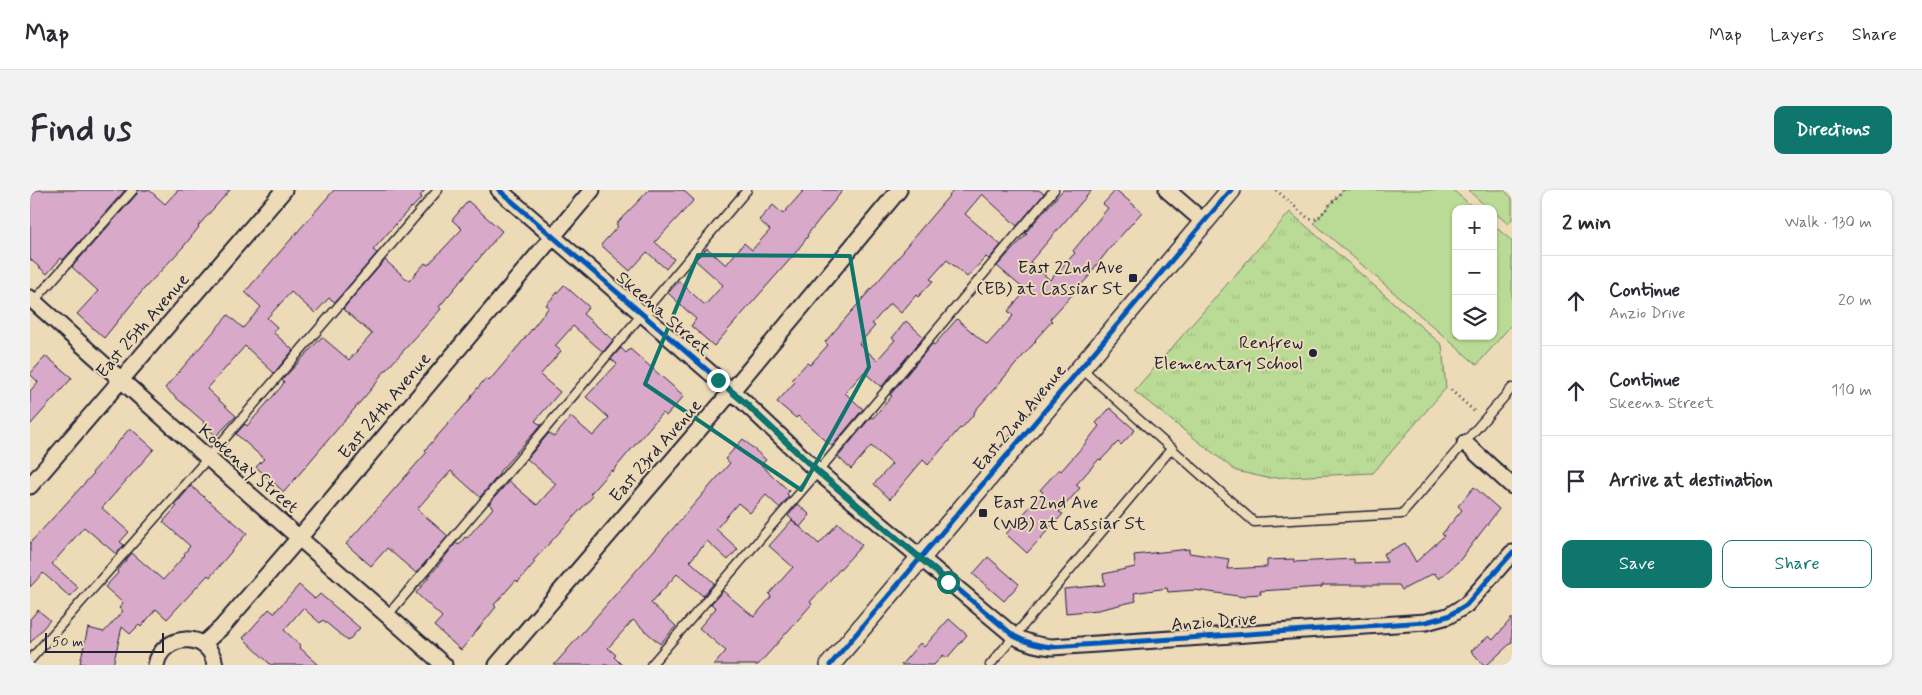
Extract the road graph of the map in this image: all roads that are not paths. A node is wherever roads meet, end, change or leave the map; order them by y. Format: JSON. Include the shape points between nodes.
{"nodes":[{"id":1,"x":133,"y":190,"type":"edge"},
{"id":2,"x":284,"y":190,"type":"edge"},
{"id":3,"x":438,"y":190,"type":"edge"},
{"id":4,"x":499,"y":190,"type":"edge"},
{"id":5,"x":592,"y":190,"type":"edge"},
{"id":6,"x":747,"y":190,"type":"edge"},
{"id":7,"x":899,"y":190,"type":"edge"},
{"id":8,"x":1054,"y":190,"type":"edge"},
{"id":9,"x":1167,"y":190,"type":"edge"},
{"id":10,"x":1231,"y":190,"type":"edge"},
{"id":11,"x":1204,"y":222,"type":"junction"},
{"id":12,"x":552,"y":237,"type":"junction"},
{"id":13,"x":31,"y":302,"type":"edge"},
{"id":14,"x":642,"y":314,"type":"junction"},
{"id":15,"x":1080,"y":368,"type":"junction"},
{"id":16,"x":121,"y":381,"type":"junction"},
{"id":17,"x":1512,"y":388,"type":"edge"},
{"id":18,"x":731,"y":391,"type":"junction"},
{"id":19,"x":1465,"y":443,"type":"junction"},
{"id":20,"x":1172,"y":448,"type":"junction"},
{"id":21,"x":208,"y":458,"type":"junction"},
{"id":22,"x":817,"y":471,"type":"junction"},
{"id":23,"x":30,"y":486,"type":"edge"},
{"id":24,"x":1512,"y":486,"type":"edge"},
{"id":25,"x":299,"y":538,"type":"junction"},
{"id":26,"x":1512,"y":553,"type":"edge"},
{"id":27,"x":921,"y":558,"type":"junction"},
{"id":28,"x":387,"y":616,"type":"junction"},
{"id":29,"x":1014,"y":636,"type":"junction"},
{"id":30,"x":203,"y":644,"type":"junction"},
{"id":31,"x":30,"y":660,"type":"edge"},
{"id":32,"x":156,"y":665,"type":"edge"},
{"id":33,"x":214,"y":665,"type":"edge"},
{"id":34,"x":444,"y":665,"type":"edge"},
{"id":35,"x":497,"y":665,"type":"edge"},
{"id":36,"x":651,"y":665,"type":"edge"},
{"id":37,"x":830,"y":665,"type":"edge"},
{"id":38,"x":990,"y":665,"type":"edge"}],
"edges":[{"from":1,"to":13,"type":"lane"},
{"from":2,"to":16,"type":"street","name":"East 25th Avenue"},
{"from":3,"to":21,"type":"lane"},
{"from":4,"to":12,"type":"street","name":"Skeena Street"},
{"from":5,"to":12,"type":"street","name":"East 24th Avenue"},
{"from":6,"to":14,"type":"lane"},
{"from":7,"to":18,"type":"street","name":"East 23rd Avenue"},
{"from":8,"to":22,"type":"lane"},
{"from":9,"to":11,"type":"street"},
{"from":10,"to":11,"type":"street","name":"East 22nd Avenue"},
{"from":11,"to":15,"type":"street","name":"East 22nd Avenue"},
{"from":12,"to":14,"type":"street","name":"Skeena Street"},
{"from":12,"to":25,"type":"street","name":"East 24th Avenue"},
{"from":13,"to":16,"type":"street","name":"Kootenay Street"},
{"from":14,"to":18,"type":"street","name":"Skeena Street"},
{"from":14,"to":28,"type":"lane"},
{"from":15,"to":20,"type":"lane"},
{"from":15,"to":27,"type":"street","name":"East 22nd Avenue"},
{"from":16,"to":21,"type":"street","name":"Kootenay Street"},
{"from":16,"to":23,"type":"street","name":"East 25th Avenue"},
{"from":17,"to":19,"type":"lane"},
{"from":18,"to":22,"type":"street","name":"Skeena Street"},
{"from":18,"to":35,"type":"street","name":"East 23rd Avenue"},
{"from":19,"to":20,"type":"lane","via":[[1402,514],[1254,522]]},
{"from":19,"to":24,"type":"street"},
{"from":20,"to":29,"type":"lane"},
{"from":21,"to":25,"type":"street","name":"Kootenay Street"},
{"from":21,"to":31,"type":"lane"},
{"from":22,"to":27,"type":"street","name":"Skeena Street"},
{"from":22,"to":36,"type":"lane"},
{"from":25,"to":28,"type":"street","name":"Kootenay Street"},
{"from":25,"to":30,"type":"street","name":"East 24th Avenue","via":[[222,627]]},
{"from":26,"to":29,"type":"street","name":"Anzio Drive","via":[[1466,605],[1448,616],[1426,622],[1052,647],[1032,644]]},
{"from":27,"to":29,"type":"street","name":"Anzio Drive"},
{"from":27,"to":37,"type":"street","name":"East 22nd Avenue"},
{"from":28,"to":34,"type":"street","name":"Kootenay Street"},
{"from":29,"to":38,"type":"lane"},
{"from":30,"to":32,"type":"street","via":[[193,640],[167,646]]},
{"from":30,"to":33,"type":"street","via":[[210,650]]}]}
